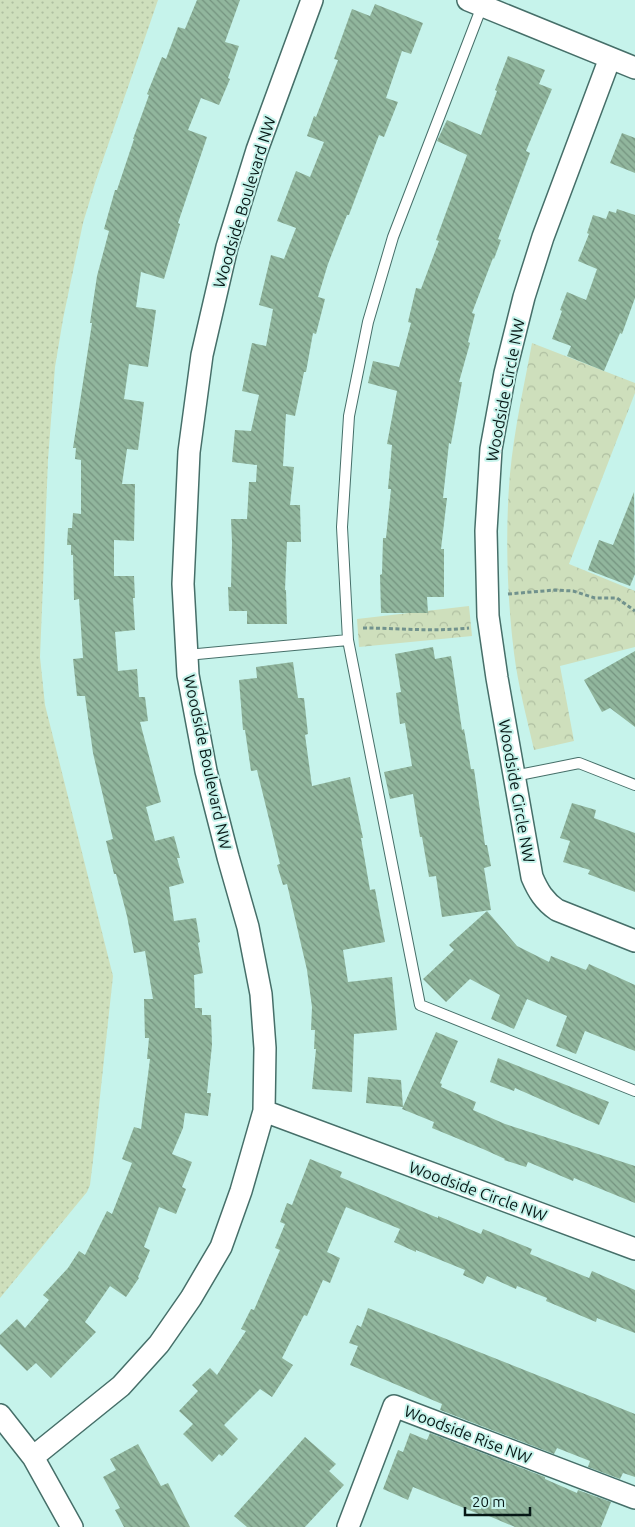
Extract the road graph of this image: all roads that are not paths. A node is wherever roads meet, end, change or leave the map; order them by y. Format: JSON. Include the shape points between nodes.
{"nodes":[{"id":1,"x":312,"y":0,"type":"edge"},
{"id":2,"x":475,"y":3,"type":"edge"},
{"id":3,"x":610,"y":58,"type":"junction"},
{"id":4,"x":635,"y":68,"type":"edge"},
{"id":5,"x":348,"y":640,"type":"junction"},
{"id":6,"x":187,"y":655,"type":"junction"},
{"id":7,"x":514,"y":776,"type":"junction"},
{"id":8,"x":635,"y":785,"type":"edge"},
{"id":9,"x":635,"y":941,"type":"edge"},
{"id":10,"x":635,"y":1091,"type":"edge"},
{"id":11,"x":264,"y":1111,"type":"junction"},
{"id":12,"x":635,"y":1249,"type":"edge"},
{"id":13,"x":0,"y":1415,"type":"edge"},
{"id":14,"x":33,"y":1457,"type":"junction"},
{"id":15,"x":635,"y":1498,"type":"edge"},
{"id":16,"x":72,"y":1527,"type":"edge"},
{"id":17,"x":348,"y":1527,"type":"edge"}],
"edges":[{"from":1,"to":6,"type":"street","name":"Woodside Boulevard NW","via":[[227,247],[202,355],[189,452],[183,584]]},
{"from":2,"to":3,"type":"street"},
{"from":2,"to":5,"type":"lane","via":[[393,237],[368,322],[349,416],[342,527]]},
{"from":3,"to":4,"type":"street"},
{"from":3,"to":7,"type":"street","name":"Woodside Circle NW","via":[[524,297],[505,372],[491,449],[486,531],[487,596]]},
{"from":5,"to":6,"type":"lane"},
{"from":5,"to":10,"type":"lane","via":[[420,1005]]},
{"from":6,"to":11,"type":"street","name":"Woodside Boulevard NW","via":[[206,771],[248,927],[261,994],[265,1048]]},
{"from":7,"to":8,"type":"lane","via":[[579,763]]},
{"from":7,"to":9,"type":"street","name":"Woodside Circle NW","via":[[532,877],[546,903]]},
{"from":11,"to":12,"type":"street","name":"Woodside Circle NW"},
{"from":11,"to":14,"type":"street","name":"Woodside Boulevard NW","via":[[221,1247],[191,1298],[159,1344],[121,1386]]},
{"from":13,"to":14,"type":"street"},
{"from":14,"to":16,"type":"street"},
{"from":15,"to":17,"type":"street","name":"Woodside Rise NW","via":[[394,1406]]}]}
